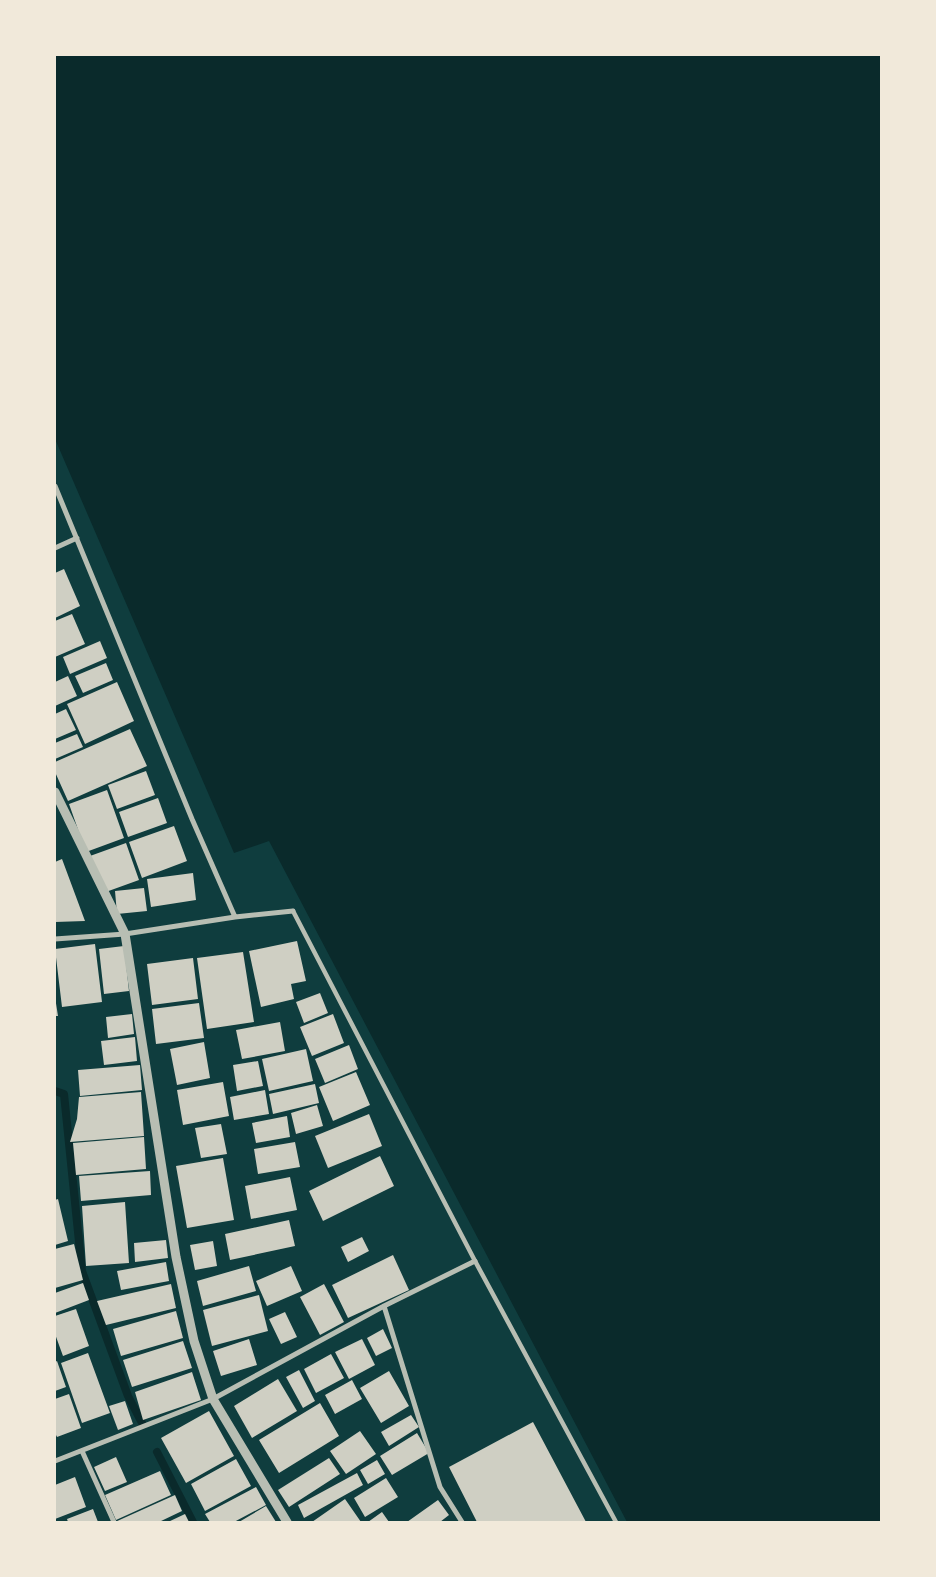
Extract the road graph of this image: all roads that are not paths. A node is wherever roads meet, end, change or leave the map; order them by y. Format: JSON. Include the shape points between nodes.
{"nodes":[{"id":1,"x":55,"y":486,"type":"edge"},
{"id":2,"x":77,"y":538,"type":"junction"},
{"id":3,"x":55,"y":548,"type":"edge"},
{"id":4,"x":55,"y":792,"type":"edge"},
{"id":5,"x":293,"y":911,"type":"joint"},
{"id":6,"x":235,"y":917,"type":"junction"},
{"id":7,"x":125,"y":934,"type":"junction"},
{"id":8,"x":55,"y":939,"type":"edge"},
{"id":9,"x":475,"y":1261,"type":"junction"},
{"id":10,"x":384,"y":1306,"type":"junction"},
{"id":11,"x":213,"y":1399,"type":"junction"},
{"id":12,"x":82,"y":1451,"type":"junction"},
{"id":13,"x":55,"y":1461,"type":"edge"},
{"id":14,"x":114,"y":1522,"type":"edge"},
{"id":15,"x":287,"y":1522,"type":"edge"},
{"id":16,"x":462,"y":1522,"type":"edge"},
{"id":17,"x":616,"y":1522,"type":"edge"}],
"edges":[{"from":1,"to":2,"type":"street"},
{"from":2,"to":3,"type":"street"},
{"from":2,"to":6,"type":"street"},
{"from":4,"to":7,"type":"street"},
{"from":5,"to":6,"type":"street"},
{"from":5,"to":9,"type":"street"},
{"from":6,"to":7,"type":"street"},
{"from":7,"to":8,"type":"street"},
{"from":7,"to":11,"type":"street","via":[[176,1257],[194,1341]]},
{"from":9,"to":10,"type":"street"},
{"from":9,"to":17,"type":"street"},
{"from":10,"to":11,"type":"street"},
{"from":10,"to":16,"type":"street","via":[[440,1487]]},
{"from":11,"to":12,"type":"street"},
{"from":11,"to":15,"type":"street"},
{"from":12,"to":13,"type":"street"},
{"from":12,"to":14,"type":"street"}]}
